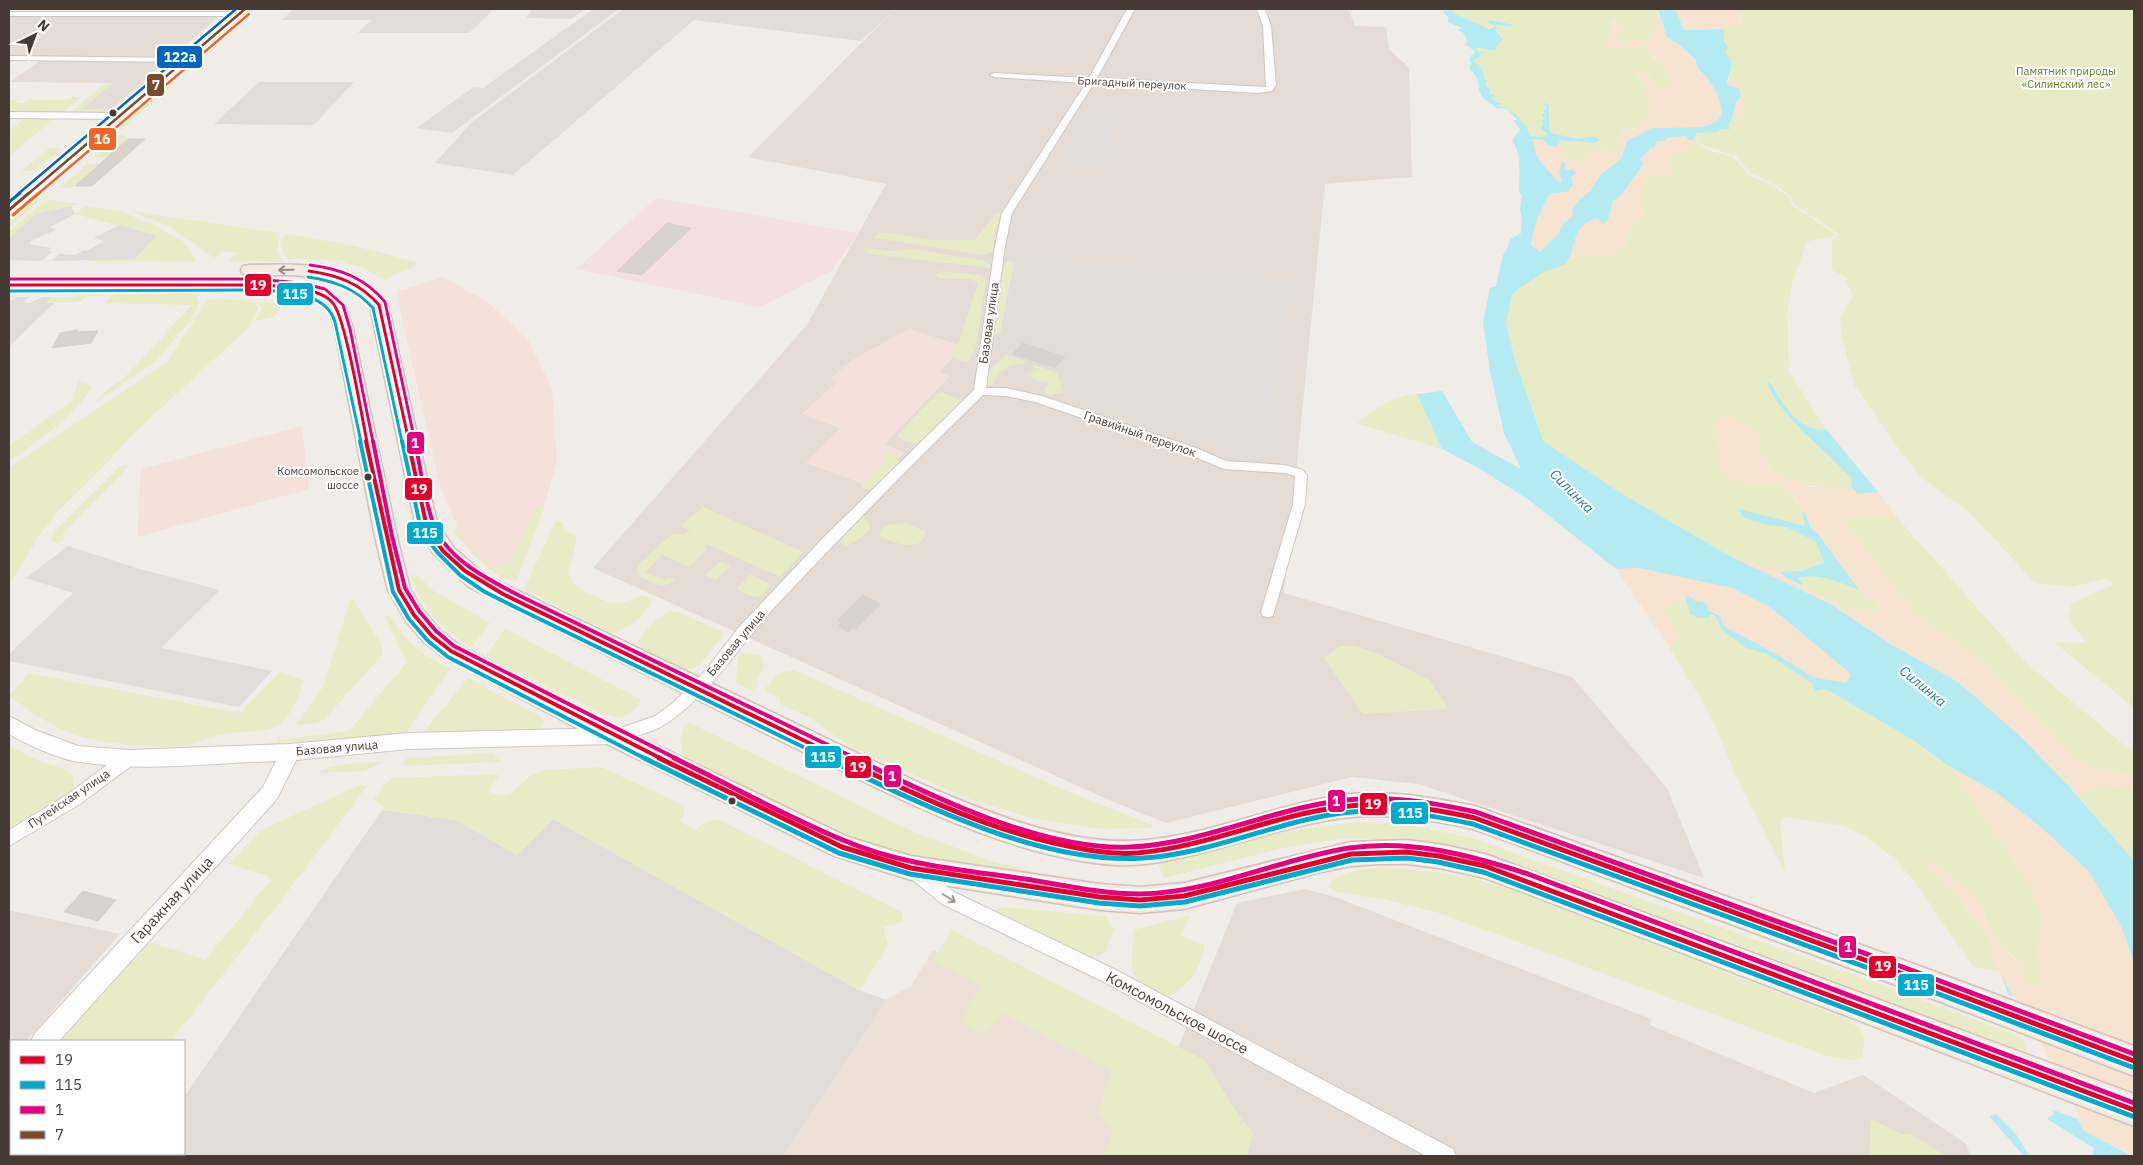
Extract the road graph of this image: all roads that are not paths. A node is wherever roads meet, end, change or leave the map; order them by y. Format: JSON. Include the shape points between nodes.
{"nodes":[{"id":1,"x":1131,"y":9,"type":"edge"},
{"id":2,"x":1261,"y":9,"type":"edge"},
{"id":3,"x":242,"y":11,"type":"edge"},
{"id":4,"x":9,"y":14,"type":"edge"},
{"id":5,"x":9,"y":58,"type":"edge"},
{"id":6,"x":185,"y":60,"type":"junction"},
{"id":7,"x":994,"y":75,"type":"dead end"},
{"id":8,"x":1091,"y":81,"type":"junction"},
{"id":9,"x":9,"y":115,"type":"edge"},
{"id":10,"x":119,"y":116,"type":"junction"},
{"id":11,"x":9,"y":210,"type":"edge"},
{"id":12,"x":9,"y":271,"type":"edge"},
{"id":13,"x":9,"y":285,"type":"edge"},
{"id":14,"x":980,"y":391,"type":"junction"},
{"id":15,"x":1268,"y":612,"type":"dead end"},
{"id":16,"x":696,"y":689,"type":"junction"},
{"id":17,"x":9,"y":724,"type":"edge"},
{"id":18,"x":614,"y":736,"type":"junction"},
{"id":19,"x":290,"y":752,"type":"junction"},
{"id":20,"x":130,"y":758,"type":"junction"},
{"id":21,"x":9,"y":839,"type":"edge"},
{"id":22,"x":910,"y":868,"type":"junction"},
{"id":23,"x":44,"y":1040,"type":"edge"},
{"id":24,"x":2134,"y":1061,"type":"edge"},
{"id":25,"x":2134,"y":1110,"type":"edge"},
{"id":26,"x":1446,"y":1156,"type":"edge"}],
"edges":[{"from":1,"to":8,"type":"street","name":"Базовая улица"},
{"from":2,"to":8,"type":"street","name":"Бригадный переулок","via":[[1267,26],[1272,85],[1269,89]]},
{"from":3,"to":4,"type":"street"},
{"from":3,"to":6,"type":"main road"},
{"from":5,"to":6,"type":"street"},
{"from":6,"to":10,"type":"main road"},
{"from":7,"to":8,"type":"street","name":"Бригадный переулок"},
{"from":8,"to":14,"type":"street","name":"Базовая улица","via":[[1007,212]]},
{"from":9,"to":10,"type":"street"},
{"from":10,"to":11,"type":"main road"},
{"from":16,"to":12,"type":"main road","one_way":true,"via":[[476,580],[434,540],[426,523],[379,304],[366,288],[342,277],[294,270]]},
{"from":13,"to":18,"type":"main road","name":"Комсомольское шоссе","via":[[255,284],[295,288],[329,299],[336,306],[344,330],[399,590],[414,615],[432,636],[450,650]]},
{"from":14,"to":15,"type":"street","name":"Гравийный переулок","via":[[1006,392],[1038,399],[1224,465],[1299,473],[1298,504]]},
{"from":14,"to":16,"type":"street","name":"Базовая улица","via":[[829,540]]},
{"from":16,"to":18,"type":"street","name":"Базовая улица","via":[[660,720]]},
{"from":16,"to":24,"type":"main road","via":[[890,782],[957,810],[1018,833],[1115,853],[1167,850],[1331,809],[1370,804],[1402,804],[1475,818]]},
{"from":17,"to":20,"type":"street","name":"Базовая улица","via":[[28,736],[78,754]]},
{"from":18,"to":19,"type":"street","name":"Базовая улица","via":[[408,741]]},
{"from":18,"to":22,"type":"main road","name":"Комсомольское шоссе","via":[[842,847]]},
{"from":19,"to":20,"type":"street","name":"Базовая улица"},
{"from":19,"to":23,"type":"street","name":"Гаражная улица","via":[[270,793]]},
{"from":20,"to":21,"type":"street","name":"Путейская улица","via":[[74,799]]},
{"from":22,"to":25,"type":"main road","name":"Комсомольское шоссе","via":[[1100,897],[1140,900],[1184,896],[1351,854],[1407,852],[1440,856],[1526,880]]},
{"from":22,"to":26,"type":"street","name":"Комсомольское шоссе","one_way":true,"via":[[948,898],[1110,976]]}]}
